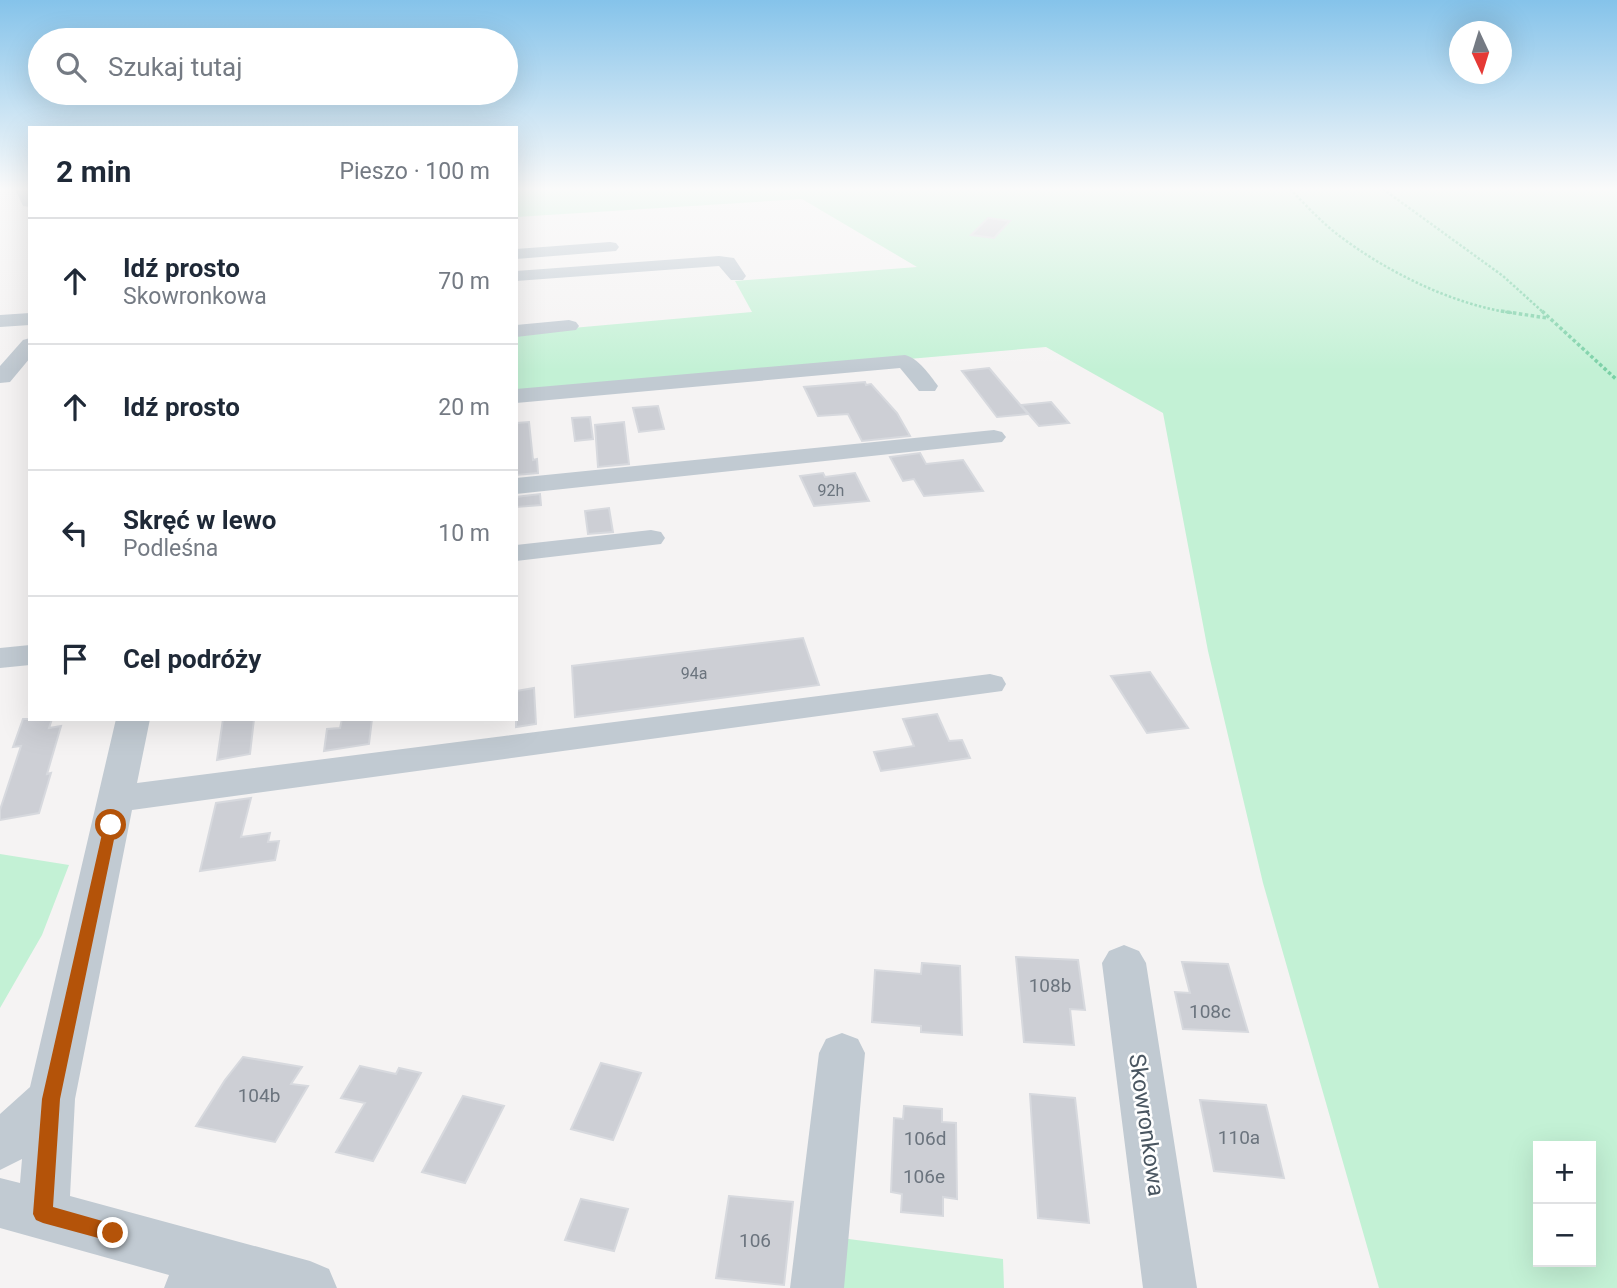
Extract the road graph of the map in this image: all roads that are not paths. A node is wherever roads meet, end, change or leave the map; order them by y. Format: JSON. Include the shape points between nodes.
{"nodes":[{"id":1,"x":582,"y":249,"type":"edge"},
{"id":2,"x":518,"y":254,"type":"edge"},
{"id":3,"x":518,"y":276,"type":"edge"},
{"id":4,"x":737,"y":276,"type":"dead end"},
{"id":5,"x":28,"y":319,"type":"edge"},
{"id":6,"x":0,"y":321,"type":"edge"},
{"id":7,"x":569,"y":326,"type":"dead end"},
{"id":8,"x":518,"y":331,"type":"edge"},
{"id":9,"x":28,"y":346,"type":"edge"},
{"id":10,"x":2,"y":377,"type":"dead end"},
{"id":11,"x":927,"y":386,"type":"dead end"},
{"id":12,"x":518,"y":396,"type":"edge"},
{"id":13,"x":994,"y":437,"type":"dead end"},
{"id":14,"x":518,"y":486,"type":"edge"},
{"id":15,"x":652,"y":538,"type":"dead end"},
{"id":16,"x":518,"y":553,"type":"edge"},
{"id":17,"x":28,"y":655,"type":"edge"},
{"id":18,"x":0,"y":658,"type":"edge"},
{"id":19,"x":990,"y":684,"type":"dead end"},
{"id":20,"x":134,"y":721,"type":"edge"},
{"id":21,"x":117,"y":799,"type":"junction"},
{"id":22,"x":1124,"y":963,"type":"dead end"},
{"id":23,"x":842,"y":1053,"type":"dead end"},
{"id":24,"x":51,"y":1099,"type":"junction"},
{"id":25,"x":0,"y":1146,"type":"edge"},
{"id":26,"x":21,"y":1208,"type":"edge"},
{"id":27,"x":199,"y":1273,"type":"edge"},
{"id":28,"x":310,"y":1288,"type":"edge"},
{"id":29,"x":817,"y":1288,"type":"edge"},
{"id":30,"x":1171,"y":1288,"type":"edge"}],
"edges":[{"from":1,"to":2,"type":"street"},
{"from":3,"to":4,"type":"street","via":[[719,261],[728,262]]},
{"from":5,"to":6,"type":"street"},
{"from":7,"to":8,"type":"street"},
{"from":9,"to":10,"type":"street"},
{"from":11,"to":12,"type":"street","via":[[905,360]]},
{"from":13,"to":14,"type":"street"},
{"from":15,"to":16,"type":"street"},
{"from":17,"to":18,"type":"street"},
{"from":19,"to":21,"type":"street"},
{"from":20,"to":21,"type":"street"},
{"from":21,"to":24,"type":"street"},
{"from":22,"to":30,"type":"street","name":"Skowronkowa"},
{"from":23,"to":29,"type":"street"},
{"from":24,"to":25,"type":"street"},
{"from":24,"to":26,"type":"street"},
{"from":26,"to":27,"type":"street"},
{"from":27,"to":28,"type":"street"}]}
